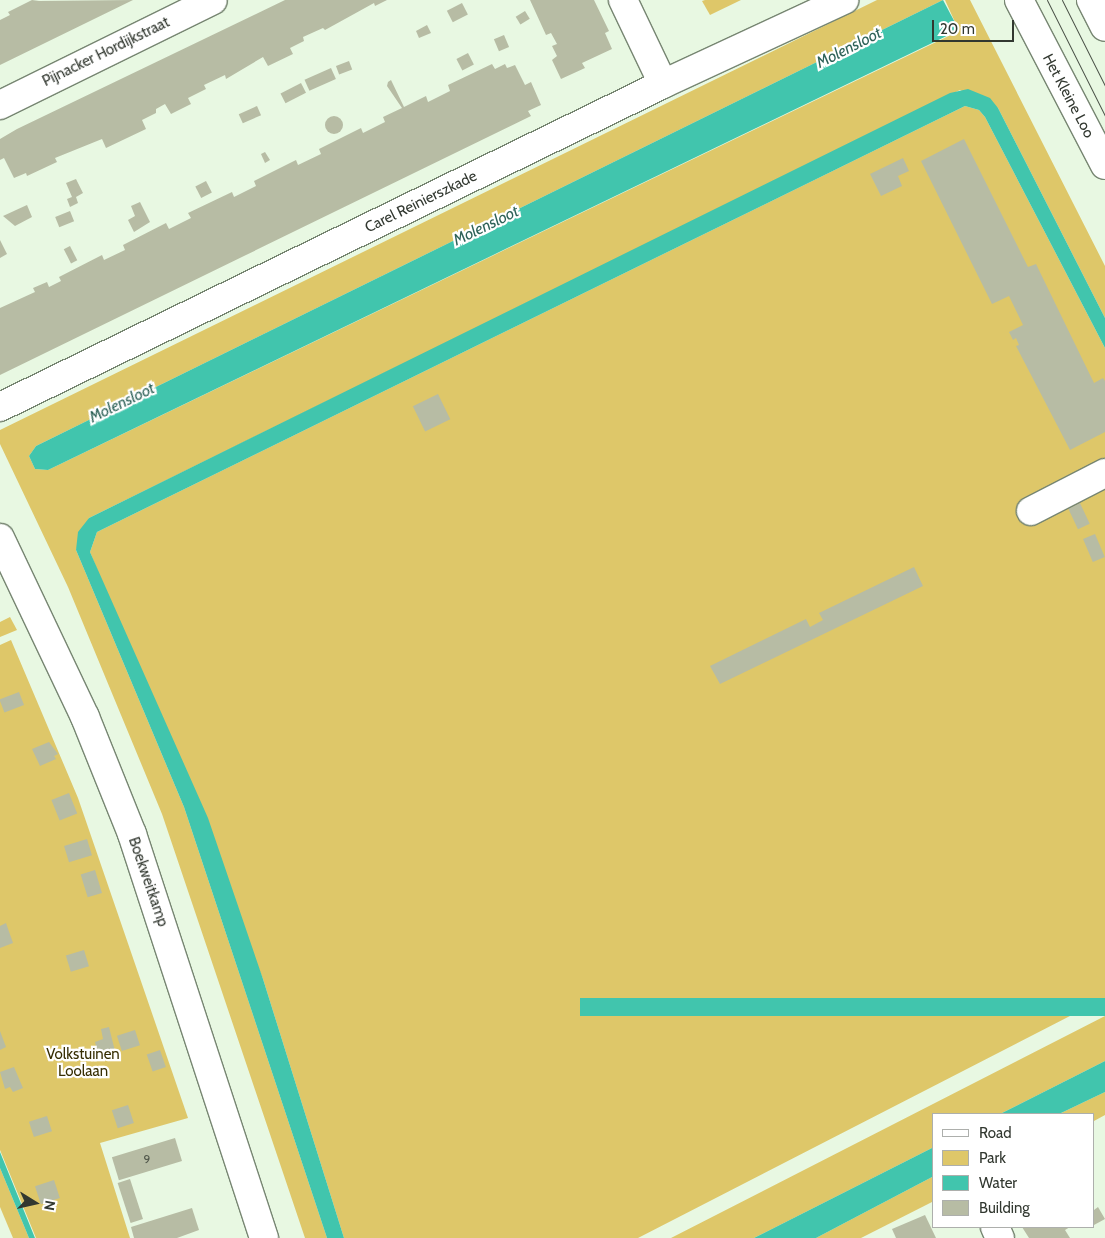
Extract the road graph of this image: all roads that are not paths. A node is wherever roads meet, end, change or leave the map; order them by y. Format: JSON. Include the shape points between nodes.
{"nodes":[{"id":1,"x":213,"y":0,"type":"edge"},
{"id":2,"x":623,"y":0,"type":"edge"},
{"id":3,"x":844,"y":0,"type":"edge"},
{"id":4,"x":1019,"y":0,"type":"edge"},
{"id":5,"x":1091,"y":0,"type":"edge"},
{"id":6,"x":1105,"y":27,"type":"edge"},
{"id":7,"x":664,"y":84,"type":"junction"},
{"id":8,"x":0,"y":105,"type":"edge"},
{"id":9,"x":1105,"y":165,"type":"edge"},
{"id":10,"x":0,"y":407,"type":"edge"},
{"id":11,"x":1105,"y":473,"type":"edge"},
{"id":12,"x":1031,"y":511,"type":"dead end"},
{"id":13,"x":0,"y":538,"type":"edge"},
{"id":14,"x":264,"y":1238,"type":"edge"}],
"edges":[{"from":1,"to":8,"type":"street","name":"Pijnacker Hordijkstraat"},
{"from":2,"to":7,"type":"street"},
{"from":3,"to":7,"type":"street","name":"Carel Reinierszkade"},
{"from":4,"to":9,"type":"street","name":"Het Kleine Loo"},
{"from":5,"to":6,"type":"street"},
{"from":7,"to":10,"type":"street","name":"Carel Reinierszkade"},
{"from":11,"to":12,"type":"street"},
{"from":13,"to":14,"type":"street","name":"Boekweitkamp","via":[[85,717],[132,834]]}]}
